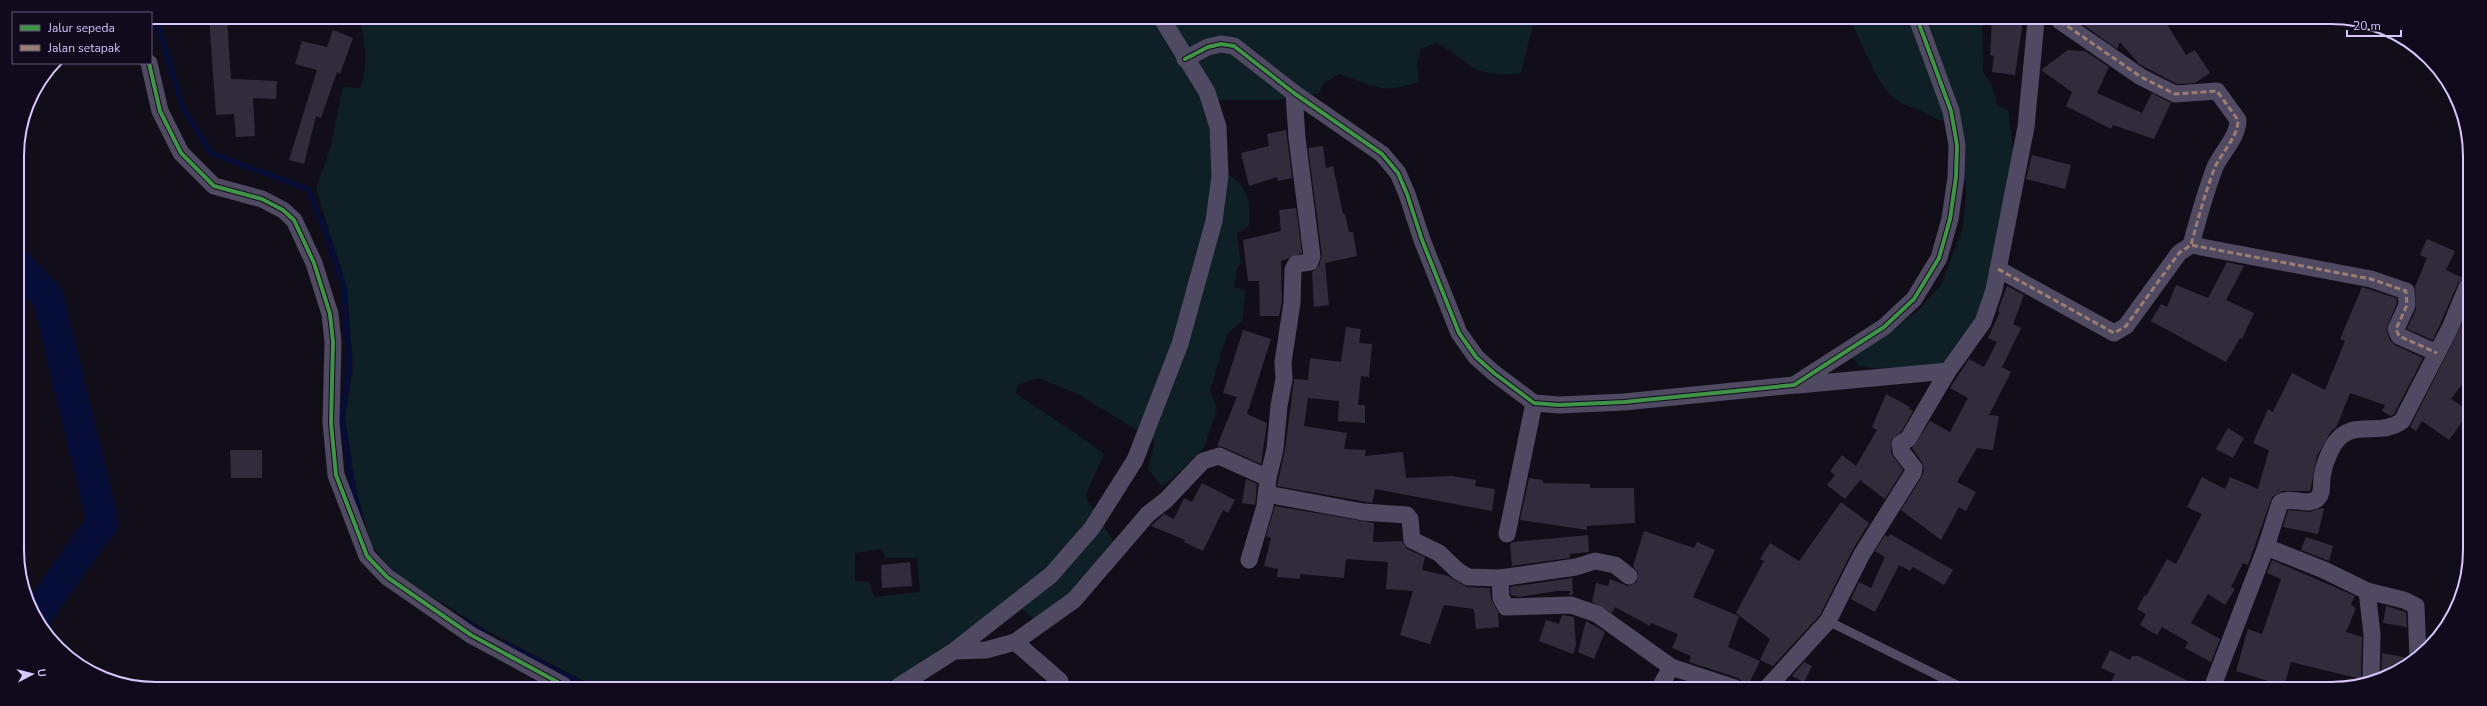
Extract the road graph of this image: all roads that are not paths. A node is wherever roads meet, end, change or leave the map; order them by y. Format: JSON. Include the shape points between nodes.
{"nodes":[{"id":1,"x":1165,"y":24,"type":"edge"},
{"id":2,"x":1919,"y":24,"type":"edge"},
{"id":3,"x":2036,"y":24,"type":"edge"},
{"id":4,"x":2064,"y":24,"type":"edge"},
{"id":5,"x":1185,"y":59,"type":"junction"},
{"id":6,"x":149,"y":64,"type":"edge"},
{"id":7,"x":1294,"y":93,"type":"junction"},
{"id":8,"x":2191,"y":245,"type":"junction"},
{"id":9,"x":1998,"y":269,"type":"junction"},
{"id":10,"x":2463,"y":296,"type":"edge"},
{"id":11,"x":2437,"y":353,"type":"junction"},
{"id":12,"x":1948,"y":371,"type":"junction"},
{"id":13,"x":1794,"y":385,"type":"junction"},
{"id":14,"x":1534,"y":403,"type":"junction"},
{"id":15,"x":1267,"y":486,"type":"junction"},
{"id":16,"x":1507,"y":534,"type":"dead end"},
{"id":17,"x":2266,"y":547,"type":"junction"},
{"id":18,"x":1249,"y":560,"type":"dead end"},
{"id":19,"x":1629,"y":576,"type":"dead end"},
{"id":20,"x":1500,"y":578,"type":"junction"},
{"id":21,"x":2367,"y":591,"type":"junction"},
{"id":22,"x":1828,"y":621,"type":"junction"},
{"id":23,"x":1015,"y":642,"type":"junction"},
{"id":24,"x":2418,"y":649,"type":"edge"},
{"id":25,"x":954,"y":651,"type":"junction"},
{"id":26,"x":1671,"y":667,"type":"junction"},
{"id":27,"x":2370,"y":676,"type":"edge"},
{"id":28,"x":1060,"y":681,"type":"dead end"},
{"id":29,"x":557,"y":682,"type":"edge"},
{"id":30,"x":905,"y":682,"type":"edge"},
{"id":31,"x":1663,"y":682,"type":"edge"},
{"id":32,"x":1717,"y":682,"type":"edge"},
{"id":33,"x":1772,"y":682,"type":"edge"},
{"id":34,"x":1951,"y":682,"type":"edge"},
{"id":35,"x":2214,"y":682,"type":"edge"}],
"edges":[{"from":1,"to":5,"type":"street"},
{"from":2,"to":13,"type":"street","via":[[1951,111],[1957,145],[1956,177],[1950,219],[1939,258],[1914,299],[1884,327]]},
{"from":3,"to":9,"type":"street","via":[[2026,127]]},
{"from":4,"to":8,"type":"street","via":[[2142,77],[2175,94],[2217,91],[2238,120],[2235,132],[2216,166]]},
{"from":5,"to":7,"type":"street","via":[[1208,47],[1221,44],[1234,46]]},
{"from":5,"to":25,"type":"street","via":[[1207,92],[1218,127],[1220,176],[1214,221],[1172,366],[1135,460],[1092,528],[1051,575]]},
{"from":6,"to":29,"type":"street","via":[[160,111],[181,153],[214,186],[262,199],[283,210],[294,220],[314,263],[330,314],[331,423],[336,475],[367,556],[387,577],[471,635]]},
{"from":7,"to":14,"type":"street","via":[[1382,154],[1398,173],[1459,333],[1476,357]]},
{"from":7,"to":15,"type":"street","via":[[1312,256],[1310,262],[1296,264],[1292,270],[1292,303],[1283,362],[1284,378],[1275,449]]},
{"from":8,"to":9,"type":"street","via":[[2179,253],[2126,326],[2114,333]]},
{"from":8,"to":11,"type":"street","via":[[2371,279],[2400,287],[2406,291],[2408,297],[2396,329],[2399,336]]},
{"from":9,"to":12,"type":"street","via":[[1983,322]]},
{"from":10,"to":11,"type":"street"},
{"from":11,"to":17,"type":"street","via":[[2402,421],[2388,429],[2367,428],[2343,434],[2327,460],[2322,476],[2321,493],[2311,502],[2284,500],[2280,503]]},
{"from":12,"to":13,"type":"street"},
{"from":12,"to":22,"type":"street","via":[[1908,439],[1900,444],[1901,451],[1914,468],[1913,473],[1862,554]]},
{"from":13,"to":14,"type":"street","via":[[1624,402],[1559,405]]},
{"from":14,"to":16,"type":"street"},
{"from":15,"to":18,"type":"street","via":[[1265,506]]},
{"from":15,"to":20,"type":"street","via":[[1363,512],[1407,515],[1410,519],[1412,540],[1439,553],[1462,574],[1468,577]]},
{"from":15,"to":23,"type":"street","via":[[1219,456],[1203,461],[1166,500],[1148,514],[1074,600]]},
{"from":17,"to":21,"type":"street","via":[[2324,570]]},
{"from":17,"to":35,"type":"street"},
{"from":19,"to":20,"type":"street","via":[[1615,565],[1595,561]]},
{"from":20,"to":26,"type":"street","via":[[1501,598],[1506,607],[1571,605],[1597,614]]},
{"from":21,"to":24,"type":"street","via":[[2404,600],[2416,606]]},
{"from":21,"to":27,"type":"street","via":[[2372,634]]},
{"from":22,"to":33,"type":"street"},
{"from":22,"to":34,"type":"lane"},
{"from":23,"to":25,"type":"street","via":[[986,650]]},
{"from":23,"to":28,"type":"street"},
{"from":25,"to":30,"type":"street"},
{"from":26,"to":31,"type":"street"},
{"from":26,"to":32,"type":"street"}]}
